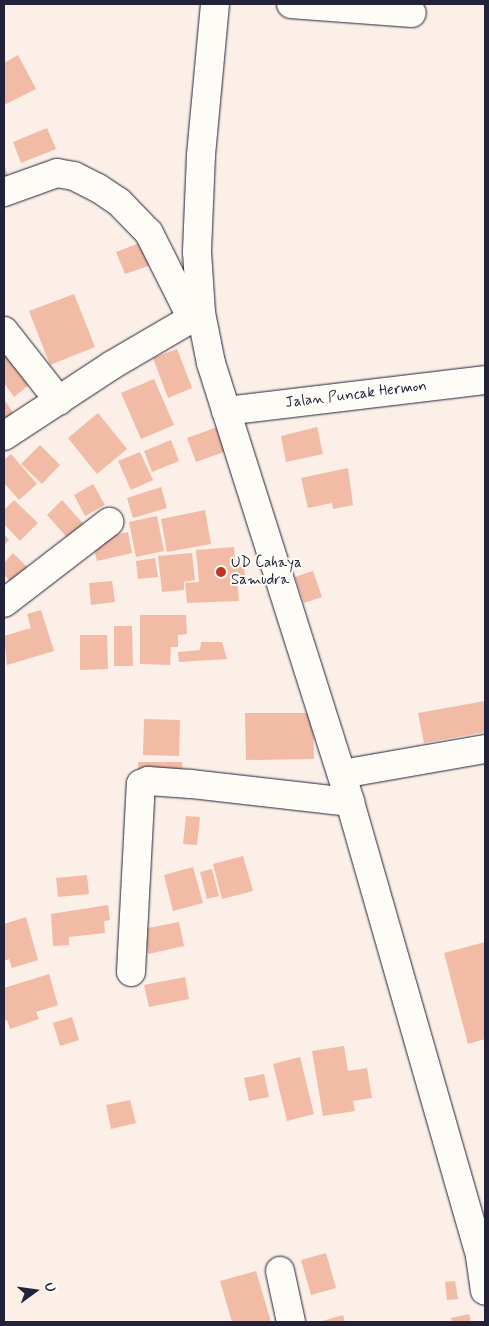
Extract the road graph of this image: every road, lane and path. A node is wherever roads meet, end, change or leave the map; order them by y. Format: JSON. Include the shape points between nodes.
{"nodes":[{"id":1,"x":215,"y":4,"type":"edge"},
{"id":2,"x":291,"y":4,"type":"edge"},
{"id":3,"x":412,"y":13,"type":"dead end"},
{"id":4,"x":4,"y":192,"type":"edge"},
{"id":5,"x":197,"y":316,"type":"junction"},
{"id":6,"x":4,"y":331,"type":"edge"},
{"id":7,"x":485,"y":380,"type":"edge"},
{"id":8,"x":59,"y":400,"type":"junction"},
{"id":9,"x":226,"y":411,"type":"junction"},
{"id":10,"x":4,"y":436,"type":"edge"},
{"id":11,"x":109,"y":522,"type":"dead end"},
{"id":12,"x":4,"y":603,"type":"edge"},
{"id":13,"x":485,"y":749,"type":"edge"},
{"id":14,"x":342,"y":774,"type":"junction"},
{"id":15,"x":350,"y":802,"type":"junction"},
{"id":16,"x":131,"y":972,"type":"dead end"},
{"id":17,"x":280,"y":1272,"type":"dead end"},
{"id":18,"x":485,"y":1291,"type":"edge"},
{"id":19,"x":291,"y":1322,"type":"edge"}],
"edges":[{"from":1,"to":5,"type":"street","via":[[201,155]]},
{"from":2,"to":3,"type":"street"},
{"from":4,"to":5,"type":"street","via":[[57,172],[98,188],[119,202],[149,233]]},
{"from":5,"to":8,"type":"street"},
{"from":5,"to":9,"type":"street"},
{"from":6,"to":8,"type":"street"},
{"from":7,"to":9,"type":"street","name":"Jalan Puncak Hermon"},
{"from":8,"to":10,"type":"street"},
{"from":9,"to":14,"type":"street"},
{"from":11,"to":12,"type":"street"},
{"from":13,"to":14,"type":"street"},
{"from":14,"to":15,"type":"street"},
{"from":15,"to":16,"type":"street","via":[[191,784],[148,781],[141,784]]},
{"from":15,"to":18,"type":"street","via":[[480,1256]]},
{"from":17,"to":19,"type":"street"}]}
